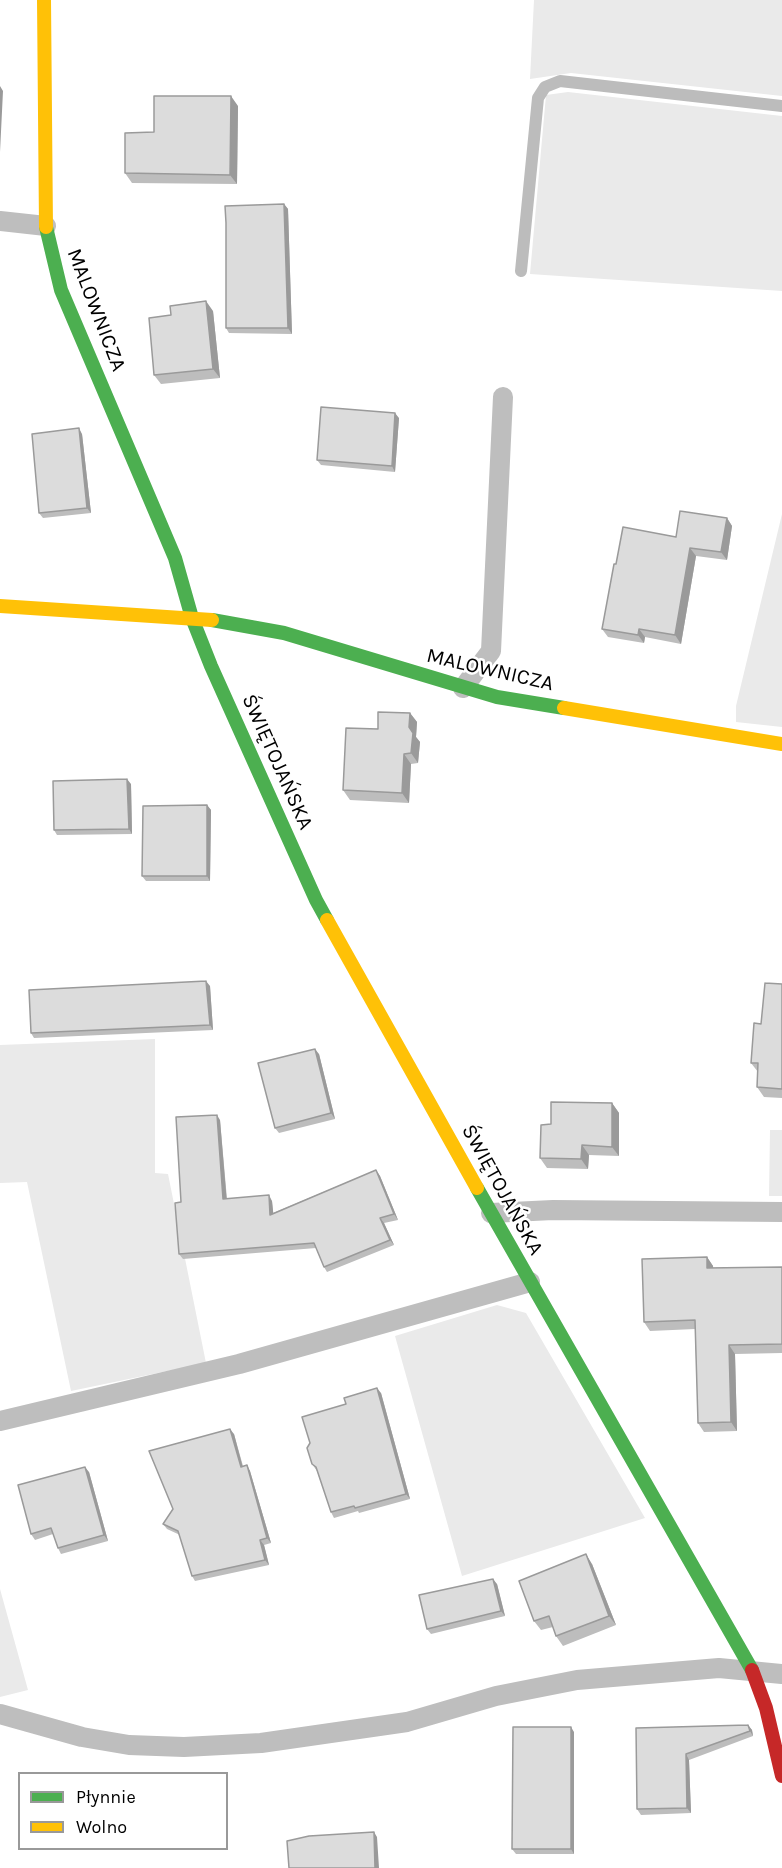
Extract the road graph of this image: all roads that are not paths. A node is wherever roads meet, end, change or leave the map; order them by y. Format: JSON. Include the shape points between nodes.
{"nodes":[{"id":1,"x":44,"y":0,"type":"edge"},
{"id":2,"x":0,"y":221,"type":"edge"},
{"id":3,"x":46,"y":226,"type":"junction"},
{"id":4,"x":503,"y":396,"type":"dead end"},
{"id":5,"x":0,"y":606,"type":"edge"},
{"id":6,"x":192,"y":618,"type":"junction"},
{"id":7,"x":463,"y":688,"type":"junction"},
{"id":8,"x":782,"y":744,"type":"edge"},
{"id":9,"x":782,"y":1212,"type":"edge"},
{"id":10,"x":491,"y":1213,"type":"junction"},
{"id":11,"x":530,"y":1282,"type":"junction"},
{"id":12,"x":0,"y":1420,"type":"edge"},
{"id":13,"x":752,"y":1671,"type":"junction"},
{"id":14,"x":782,"y":1674,"type":"edge"},
{"id":15,"x":0,"y":1714,"type":"edge"},
{"id":16,"x":782,"y":1776,"type":"edge"}],
"edges":[{"from":1,"to":3,"type":"street","name":"MALOWNICZA"},
{"from":2,"to":3,"type":"lane"},
{"from":3,"to":6,"type":"street","name":"MALOWNICZA","via":[[62,290],[175,558]]},
{"from":4,"to":7,"type":"lane","via":[[490,651]]},
{"from":5,"to":6,"type":"street","name":"MALOWNICZA"},
{"from":6,"to":7,"type":"street","name":"MALOWNICZA","via":[[284,633]]},
{"from":6,"to":10,"type":"street","name":"ŚWIĘTOJAŃSKA","via":[[316,900]]},
{"from":7,"to":8,"type":"street","name":"MALOWNICZA"},
{"from":9,"to":10,"type":"lane"},
{"from":10,"to":11,"type":"street","name":"ŚWIĘTOJAŃSKA"},
{"from":11,"to":12,"type":"lane","via":[[239,1364]]},
{"from":11,"to":13,"type":"street","name":"ŚWIĘTOJAŃSKA"},
{"from":13,"to":14,"type":"lane"},
{"from":13,"to":15,"type":"lane","via":[[719,1668],[577,1680],[496,1696],[407,1722],[261,1743],[129,1745],[82,1737]]},
{"from":13,"to":16,"type":"street","name":"ŚWIĘTOJAŃSKA","via":[[766,1708]]}]}
